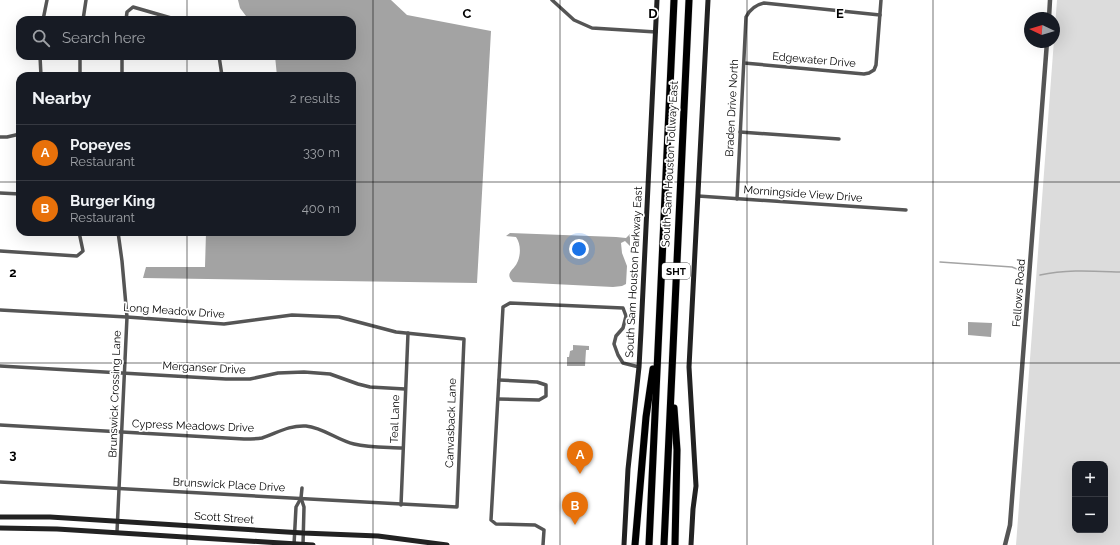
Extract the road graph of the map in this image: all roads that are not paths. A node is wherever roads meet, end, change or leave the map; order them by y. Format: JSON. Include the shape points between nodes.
{"nodes":[{"id":1,"x":46,"y":0,"type":"edge"},
{"id":2,"x":86,"y":0,"type":"edge"},
{"id":3,"x":552,"y":0,"type":"edge"},
{"id":4,"x":657,"y":0,"type":"edge"},
{"id":5,"x":674,"y":0,"type":"edge"},
{"id":6,"x":689,"y":0,"type":"edge"},
{"id":7,"x":708,"y":0,"type":"edge"},
{"id":8,"x":881,"y":0,"type":"edge"},
{"id":9,"x":1050,"y":0,"type":"edge"},
{"id":10,"x":1049,"y":12,"type":"edge"},
{"id":11,"x":880,"y":15,"type":"junction"},
{"id":12,"x":44,"y":16,"type":"edge"},
{"id":13,"x":84,"y":16,"type":"edge"},
{"id":14,"x":126,"y":16,"type":"edge"},
{"id":15,"x":164,"y":16,"type":"edge"},
{"id":16,"x":656,"y":32,"type":"junction"},
{"id":17,"x":1047,"y":48,"type":"edge"},
{"id":18,"x":40,"y":60,"type":"edge"},
{"id":19,"x":80,"y":60,"type":"edge"},
{"id":20,"x":122,"y":60,"type":"edge"},
{"id":21,"x":220,"y":60,"type":"edge"},
{"id":22,"x":744,"y":64,"type":"junction"},
{"id":23,"x":41,"y":72,"type":"edge"},
{"id":24,"x":80,"y":72,"type":"edge"},
{"id":25,"x":122,"y":72,"type":"edge"},
{"id":26,"x":221,"y":72,"type":"edge"},
{"id":27,"x":740,"y":132,"type":"junction"},
{"id":28,"x":16,"y":135,"type":"edge"},
{"id":29,"x":0,"y":137,"type":"edge"},
{"id":30,"x":839,"y":139,"type":"dead end"},
{"id":31,"x":0,"y":193,"type":"edge"},
{"id":32,"x":16,"y":194,"type":"edge"},
{"id":33,"x":698,"y":196,"type":"junction"},
{"id":34,"x":737,"y":199,"type":"junction"},
{"id":35,"x":906,"y":210,"type":"dead end"},
{"id":36,"x":80,"y":236,"type":"edge"},
{"id":37,"x":119,"y":236,"type":"edge"},
{"id":38,"x":0,"y":252,"type":"edge"},
{"id":39,"x":0,"y":310,"type":"edge"},
{"id":40,"x":127,"y":317,"type":"junction"},
{"id":41,"x":660,"y":317,"type":"junction"},
{"id":42,"x":408,"y":333,"type":"junction"},
{"id":43,"x":464,"y":338,"type":"joint"},
{"id":44,"x":0,"y":366,"type":"edge"},
{"id":45,"x":639,"y":367,"type":"junction"},
{"id":46,"x":125,"y":372,"type":"junction"},
{"id":47,"x":672,"y":372,"type":"junction"},
{"id":48,"x":499,"y":380,"type":"junction"},
{"id":49,"x":405,"y":389,"type":"junction"},
{"id":50,"x":498,"y":399,"type":"junction"},
{"id":51,"x":0,"y":426,"type":"edge"},
{"id":52,"x":122,"y":432,"type":"junction"},
{"id":53,"x":403,"y":448,"type":"junction"},
{"id":54,"x":0,"y":482,"type":"edge"},
{"id":55,"x":120,"y":488,"type":"junction"},
{"id":56,"x":302,"y":488,"type":"dead end"},
{"id":57,"x":301,"y":498,"type":"junction"},
{"id":58,"x":401,"y":505,"type":"junction"},
{"id":59,"x":457,"y":507,"type":"joint"},
{"id":60,"x":0,"y":517,"type":"edge"},
{"id":61,"x":118,"y":521,"type":"junction"},
{"id":62,"x":0,"y":528,"type":"edge"},
{"id":63,"x":117,"y":532,"type":"junction"},
{"id":64,"x":295,"y":532,"type":"junction"},
{"id":65,"x":303,"y":533,"type":"junction"},
{"id":66,"x":664,"y":543,"type":"edge"},
{"id":67,"x":675,"y":543,"type":"edge"},
{"id":68,"x":294,"y":544,"type":"edge"},
{"id":69,"x":303,"y":545,"type":"edge"},
{"id":70,"x":313,"y":545,"type":"edge"},
{"id":71,"x":447,"y":545,"type":"edge"},
{"id":72,"x":543,"y":545,"type":"edge"},
{"id":73,"x":624,"y":545,"type":"edge"},
{"id":74,"x":635,"y":545,"type":"edge"},
{"id":75,"x":649,"y":545,"type":"edge"},
{"id":76,"x":691,"y":545,"type":"edge"},
{"id":77,"x":1006,"y":545,"type":"edge"}],
"edges":[{"from":1,"to":12,"type":"street"},
{"from":2,"to":13,"type":"street"},
{"from":3,"to":16,"type":"street","via":[[574,20],[592,28]]},
{"from":4,"to":16,"type":"main road","name":"South Sam Houston Parkway East"},
{"from":5,"to":41,"type":"highway","name":"South Sam Houston Tollway East","number":"SHT"},
{"from":6,"to":47,"type":"highway","name":"South Sam Houston Tollway East","number":"SHT"},
{"from":7,"to":33,"type":"main road"},
{"from":8,"to":11,"type":"street"},
{"from":9,"to":10,"type":"street"},
{"from":11,"to":22,"type":"street","name":"Edgewater Drive","via":[[876,65],[869,73]]},
{"from":11,"to":22,"type":"street","name":"Braden Drive North","via":[[764,3],[758,5],[752,8],[746,17]]},
{"from":14,"to":15,"type":"street","via":[[133,7]]},
{"from":16,"to":45,"type":"main road","name":"South Sam Houston Parkway East"},
{"from":17,"to":77,"type":"street","name":"Fellows Road","via":[[1011,518]]},
{"from":18,"to":23,"type":"street"},
{"from":19,"to":24,"type":"street"},
{"from":20,"to":25,"type":"street"},
{"from":21,"to":26,"type":"street"},
{"from":22,"to":27,"type":"street","name":"Braden Drive North"},
{"from":27,"to":30,"type":"street"},
{"from":27,"to":34,"type":"street","name":"Braden Drive North"},
{"from":28,"to":29,"type":"street"},
{"from":31,"to":32,"type":"street"},
{"from":33,"to":34,"type":"street","name":"Morningside View Drive"},
{"from":33,"to":76,"type":"main road","via":[[689,367],[696,486]]},
{"from":34,"to":35,"type":"street","name":"Morningside View Drive"},
{"from":36,"to":38,"type":"street","via":[[83,251],[77,256]]},
{"from":37,"to":40,"type":"street","name":"Brunswick Crossing Lane"},
{"from":39,"to":40,"type":"street","name":"Long Meadow Drive"},
{"from":40,"to":42,"type":"street","name":"Long Meadow Drive","via":[[224,324],[292,315],[339,317]]},
{"from":40,"to":46,"type":"street","name":"Brunswick Crossing Lane"},
{"from":41,"to":74,"type":"highway","via":[[646,417]]},
{"from":41,"to":75,"type":"highway","name":"South Sam Houston Tollway East","number":"SHT"},
{"from":42,"to":43,"type":"street","name":"Long Meadow Drive"},
{"from":42,"to":49,"type":"street","name":"Teal Lane"},
{"from":43,"to":59,"type":"street","name":"Canvasback Lane"},
{"from":44,"to":46,"type":"street","name":"Merganser Drive"},
{"from":45,"to":48,"type":"street","via":[[624,362],[614,344],[616,336],[623,328],[626,316],[623,308],[510,303],[503,307]]},
{"from":45,"to":73,"type":"main road","name":"South Sam Houston Parkway East","via":[[628,469]]},
{"from":46,"to":49,"type":"street","name":"Merganser Drive","via":[[236,379],[304,372],[330,374],[358,384]]},
{"from":46,"to":52,"type":"street","name":"Brunswick Crossing Lane"},
{"from":47,"to":66,"type":"highway","name":"South Sam Houston Tollway East","number":"SHT"},
{"from":47,"to":67,"type":"highway","via":[[677,450]]},
{"from":48,"to":50,"type":"street"},
{"from":48,"to":50,"type":"street","via":[[537,382],[546,385],[546,396],[539,400]]},
{"from":49,"to":53,"type":"street","name":"Teal Lane"},
{"from":50,"to":72,"type":"street","via":[[491,520],[496,524],[535,525],[544,530]]},
{"from":51,"to":52,"type":"street","name":"Cypress Meadows Drive"},
{"from":52,"to":53,"type":"street","name":"Cypress Meadows Drive","via":[[254,439],[290,427],[306,426],[354,444]]},
{"from":52,"to":55,"type":"street","name":"Brunswick Crossing Lane"},
{"from":53,"to":58,"type":"street","name":"Teal Lane"},
{"from":54,"to":55,"type":"street","name":"Brunswick Place Drive"},
{"from":55,"to":57,"type":"street","name":"Brunswick Place Drive"},
{"from":55,"to":61,"type":"street","name":"Brunswick Crossing Lane"},
{"from":56,"to":57,"type":"street"},
{"from":57,"to":58,"type":"street","name":"Brunswick Place Drive"},
{"from":57,"to":64,"type":"street","via":[[296,507]]},
{"from":57,"to":65,"type":"street","via":[[304,507]]},
{"from":58,"to":59,"type":"street","name":"Brunswick Place Drive"},
{"from":60,"to":61,"type":"main road","name":"Scott Street"},
{"from":61,"to":63,"type":"street","name":"Brunswick Crossing Lane"},
{"from":61,"to":64,"type":"main road","name":"Scott Street"},
{"from":62,"to":63,"type":"main road","name":"Scott Street"},
{"from":63,"to":68,"type":"main road","name":"Scott Street"},
{"from":64,"to":65,"type":"main road","name":"Scott Street"},
{"from":64,"to":68,"type":"street"},
{"from":65,"to":69,"type":"street"},
{"from":65,"to":71,"type":"main road","name":"Scott Street","via":[[378,536]]},
{"from":68,"to":69,"type":"main road","name":"Scott Street"},
{"from":69,"to":70,"type":"main road","name":"Scott Street"}]}
